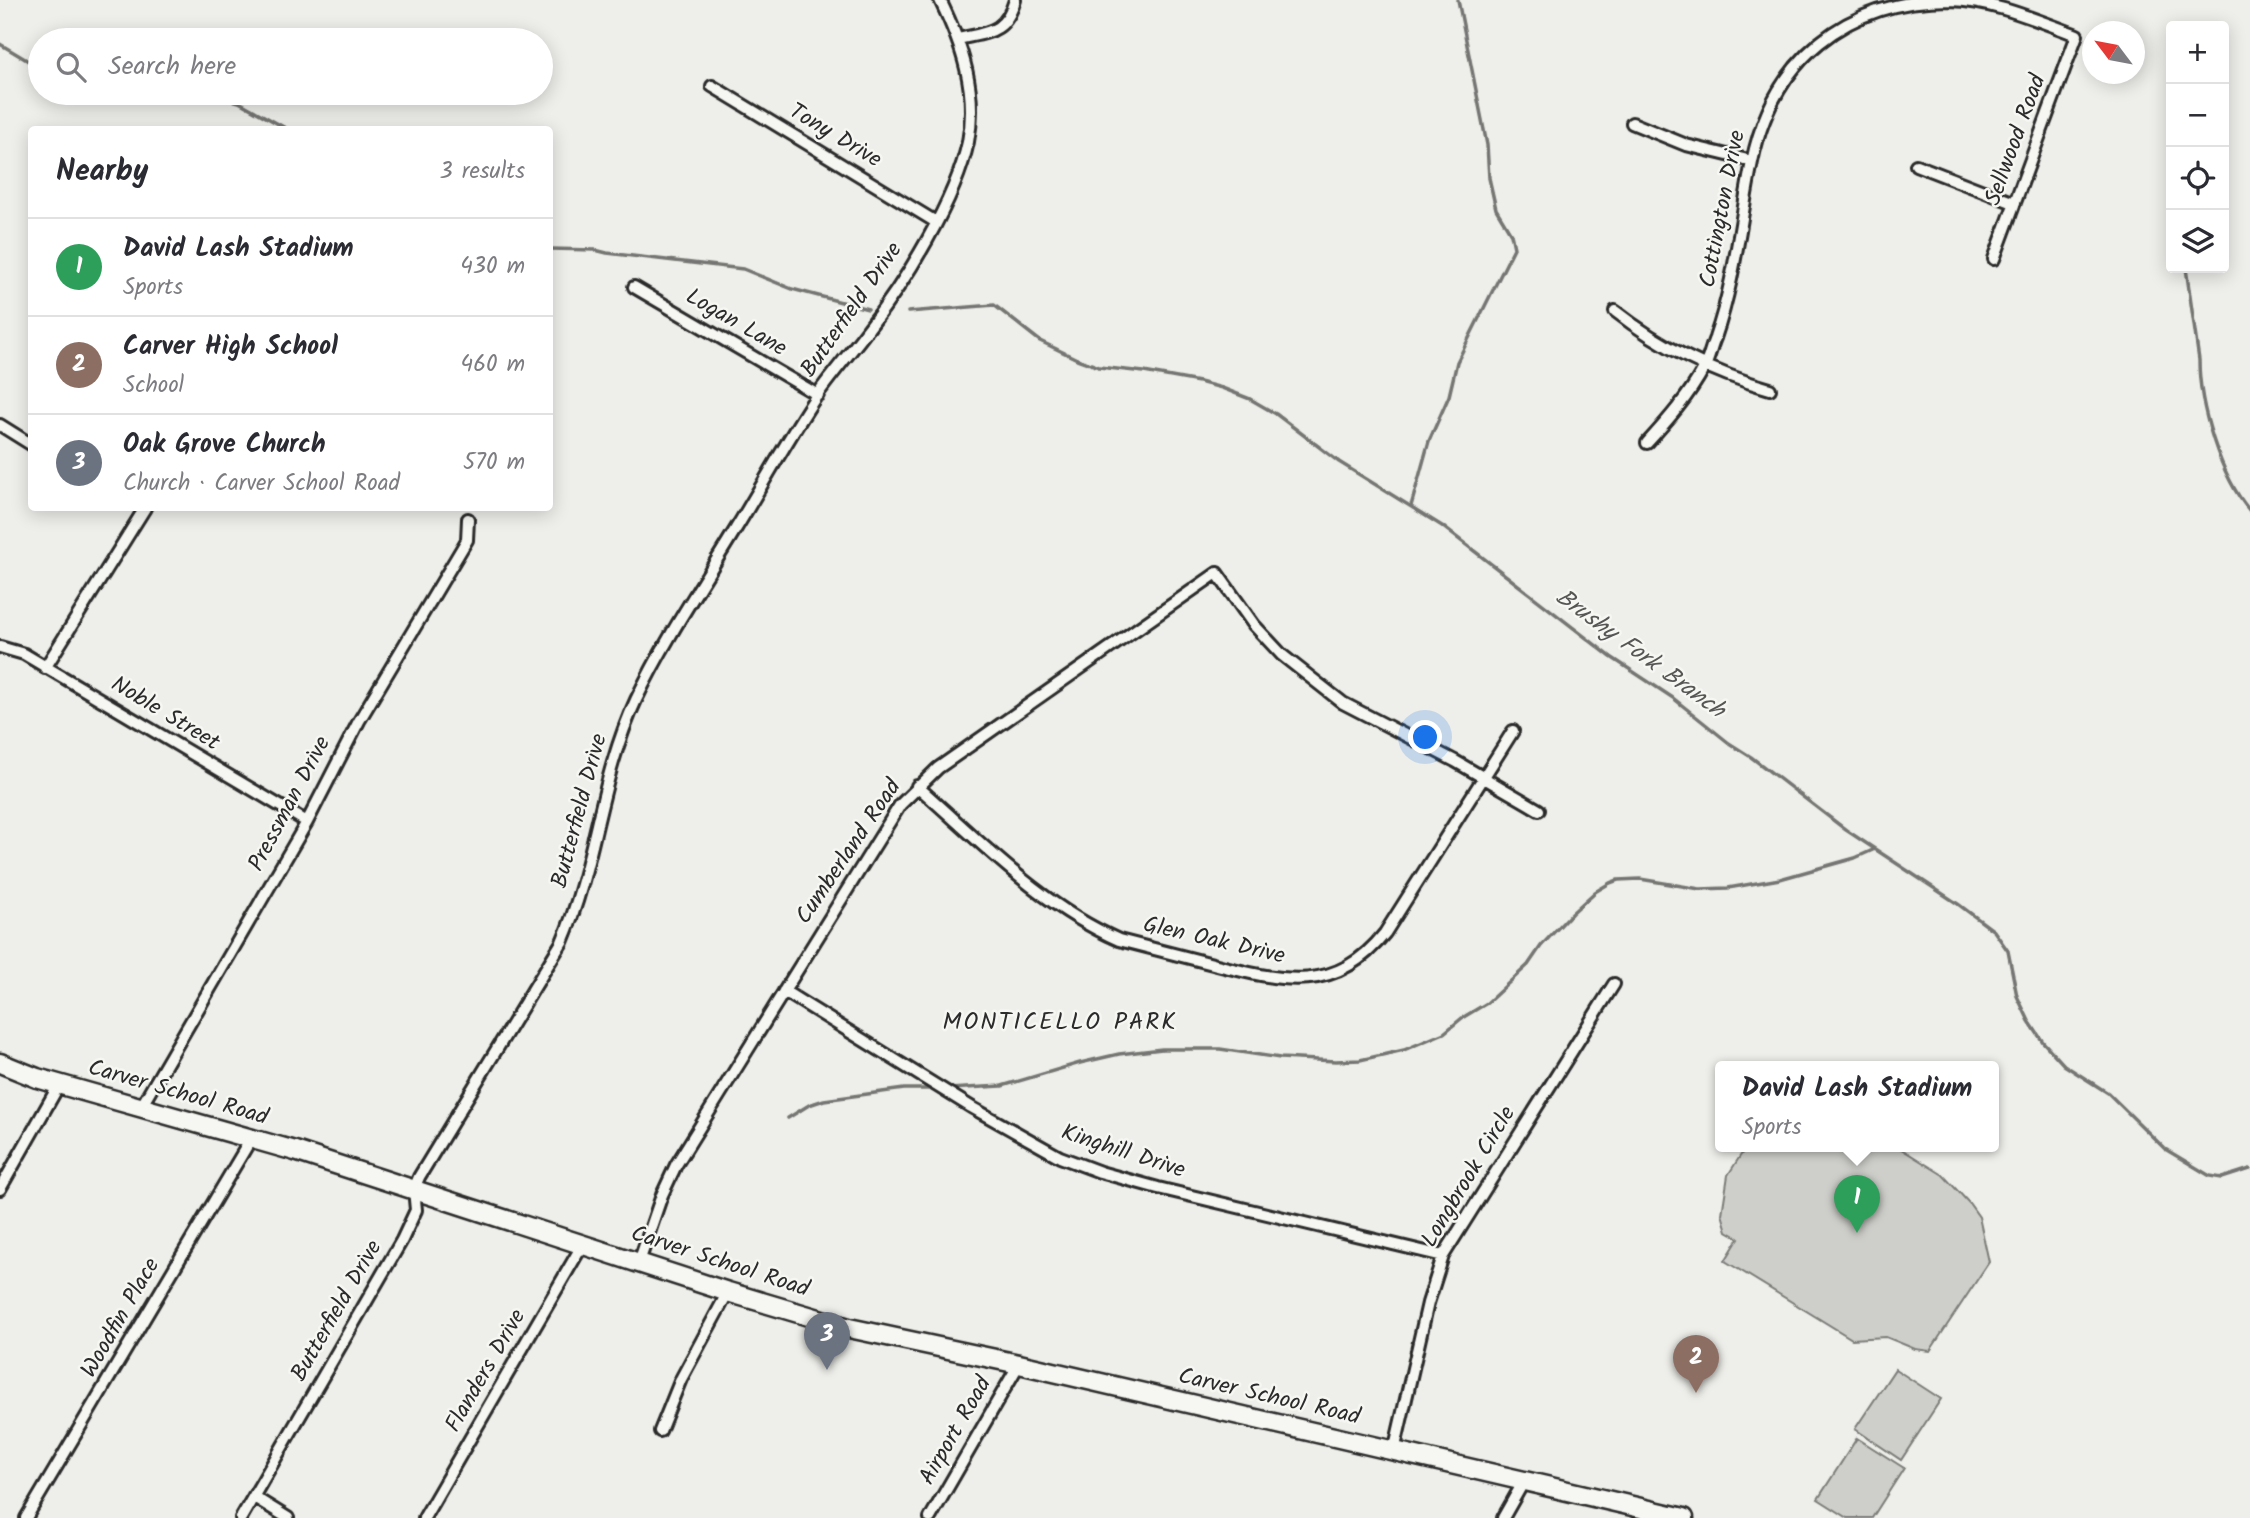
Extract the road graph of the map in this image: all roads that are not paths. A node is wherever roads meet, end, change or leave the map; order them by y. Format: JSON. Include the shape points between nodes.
{"nodes":[{"id":1,"x":940,"y":0,"type":"edge"},
{"id":2,"x":1015,"y":0,"type":"edge"},
{"id":3,"x":1898,"y":2,"type":"edge"},
{"id":4,"x":2077,"y":35,"type":"joint"},
{"id":5,"x":958,"y":39,"type":"junction"},
{"id":6,"x":712,"y":86,"type":"dead end"},
{"id":7,"x":1632,"y":123,"type":"dead end"},
{"id":8,"x":1752,"y":160,"type":"junction"},
{"id":9,"x":1916,"y":165,"type":"dead end"},
{"id":10,"x":2014,"y":203,"type":"junction"},
{"id":11,"x":936,"y":222,"type":"junction"},
{"id":12,"x":1994,"y":259,"type":"dead end"},
{"id":13,"x":634,"y":287,"type":"dead end"},
{"id":14,"x":1615,"y":311,"type":"dead end"},
{"id":15,"x":1705,"y":367,"type":"junction"},
{"id":16,"x":1770,"y":389,"type":"dead end"},
{"id":17,"x":818,"y":395,"type":"junction"},
{"id":18,"x":0,"y":425,"type":"edge"},
{"id":19,"x":28,"y":442,"type":"edge"},
{"id":20,"x":1647,"y":443,"type":"dead end"},
{"id":21,"x":143,"y":511,"type":"edge"},
{"id":22,"x":468,"y":519,"type":"dead end"},
{"id":23,"x":0,"y":647,"type":"edge"},
{"id":24,"x":45,"y":667,"type":"junction"},
{"id":25,"x":1513,"y":731,"type":"dead end"},
{"id":26,"x":1484,"y":777,"type":"junction"},
{"id":27,"x":917,"y":786,"type":"junction"},
{"id":28,"x":1539,"y":810,"type":"dead end"},
{"id":29,"x":307,"y":822,"type":"junction"},
{"id":30,"x":1614,"y":984,"type":"dead end"},
{"id":31,"x":784,"y":991,"type":"junction"},
{"id":32,"x":0,"y":1063,"type":"edge"},
{"id":33,"x":59,"y":1085,"type":"junction"},
{"id":34,"x":141,"y":1107,"type":"junction"},
{"id":35,"x":251,"y":1139,"type":"junction"},
{"id":36,"x":0,"y":1189,"type":"edge"},
{"id":37,"x":414,"y":1189,"type":"junction"},
{"id":38,"x":583,"y":1244,"type":"junction"},
{"id":39,"x":1443,"y":1256,"type":"junction"},
{"id":40,"x":639,"y":1262,"type":"junction"},
{"id":41,"x":728,"y":1292,"type":"junction"},
{"id":42,"x":1019,"y":1364,"type":"junction"},
{"id":43,"x":660,"y":1430,"type":"dead end"},
{"id":44,"x":1394,"y":1451,"type":"junction"},
{"id":45,"x":1524,"y":1481,"type":"junction"},
{"id":46,"x":254,"y":1497,"type":"junction"},
{"id":47,"x":932,"y":1514,"type":"edge"},
{"id":48,"x":1680,"y":1517,"type":"edge"},
{"id":49,"x":26,"y":1518,"type":"edge"},
{"id":50,"x":241,"y":1518,"type":"edge"},
{"id":51,"x":288,"y":1518,"type":"edge"},
{"id":52,"x":424,"y":1518,"type":"edge"},
{"id":53,"x":946,"y":1518,"type":"edge"},
{"id":54,"x":1503,"y":1518,"type":"edge"}],
"edges":[{"from":1,"to":5,"type":"street","name":"Butterfield Drive"},
{"from":2,"to":5,"type":"street","via":[[1007,20],[997,29]]},
{"from":3,"to":4,"type":"street","name":"Cottington Drive","via":[[1951,0],[2006,9]]},
{"from":3,"to":8,"type":"street","name":"Cottington Drive","via":[[1843,26],[1793,67],[1769,107]]},
{"from":4,"to":10,"type":"street","name":"Sellwood Road"},
{"from":5,"to":11,"type":"street","name":"Butterfield Drive","via":[[970,85],[968,139]]},
{"from":6,"to":11,"type":"street","name":"Tony Drive"},
{"from":7,"to":8,"type":"street","via":[[1686,145]]},
{"from":8,"to":15,"type":"street","name":"Cottington Drive","via":[[1734,267]]},
{"from":9,"to":10,"type":"street"},
{"from":10,"to":12,"type":"street","name":"Sellwood Road"},
{"from":11,"to":17,"type":"street","name":"Butterfield Drive","via":[[889,301]]},
{"from":13,"to":17,"type":"street","name":"Logan Lane"},
{"from":14,"to":15,"type":"street"},
{"from":15,"to":16,"type":"street"},
{"from":15,"to":20,"type":"street","name":"Cottington Drive"},
{"from":17,"to":37,"type":"street","name":"Butterfield Drive","via":[[636,699],[607,777],[584,879],[562,942]]},
{"from":18,"to":19,"type":"street"},
{"from":21,"to":24,"type":"street"},
{"from":22,"to":29,"type":"street","name":"Pressman Drive","via":[[467,540],[359,721]]},
{"from":23,"to":24,"type":"street","name":"Noble Street"},
{"from":24,"to":29,"type":"street","name":"Noble Street"},
{"from":25,"to":26,"type":"street","name":"Glen Oak Drive"},
{"from":26,"to":27,"type":"street","name":"Cumberland Road","via":[[1362,714],[1310,678],[1254,625],[1217,573]]},
{"from":26,"to":27,"type":"street","name":"Glen Oak Drive","via":[[1373,948],[1331,973],[1289,980],[1132,943],[1097,930],[1042,895]]},
{"from":26,"to":28,"type":"street"},
{"from":27,"to":31,"type":"street","name":"Cumberland Road","via":[[875,843]]},
{"from":29,"to":34,"type":"street","name":"Pressman Drive"},
{"from":30,"to":39,"type":"street","name":"Longbrook Circle"},
{"from":31,"to":39,"type":"street","name":"Kinghill Drive","via":[[1060,1157],[1158,1188]]},
{"from":31,"to":40,"type":"street","name":"Cumberland Road","via":[[676,1165]]},
{"from":32,"to":33,"type":"main road","name":"Carver School Road"},
{"from":33,"to":34,"type":"main road","name":"Carver School Road"},
{"from":33,"to":36,"type":"street"},
{"from":34,"to":35,"type":"main road","name":"Carver School Road"},
{"from":35,"to":37,"type":"main road","name":"Carver School Road"},
{"from":35,"to":49,"type":"street","name":"Woodfin Place"},
{"from":37,"to":38,"type":"main road","name":"Carver School Road"},
{"from":37,"to":46,"type":"street","name":"Butterfield Drive","via":[[416,1210],[402,1240]]},
{"from":38,"to":40,"type":"main road","name":"Carver School Road"},
{"from":38,"to":52,"type":"street","name":"Flanders Drive"},
{"from":39,"to":44,"type":"street","name":"Longbrook Circle"},
{"from":40,"to":41,"type":"main road","name":"Carver School Road"},
{"from":41,"to":42,"type":"main road","name":"Carver School Road","via":[[849,1328]]},
{"from":41,"to":43,"type":"street","via":[[681,1378]]},
{"from":42,"to":44,"type":"main road","name":"Carver School Road"},
{"from":42,"to":47,"type":"street","name":"Airport Road"},
{"from":44,"to":45,"type":"main road","name":"Carver School Road"},
{"from":45,"to":48,"type":"main road","name":"Carver School Road"},
{"from":45,"to":54,"type":"street"},
{"from":46,"to":50,"type":"street","name":"Butterfield Drive"},
{"from":46,"to":51,"type":"street"},
{"from":47,"to":53,"type":"street"}]}
